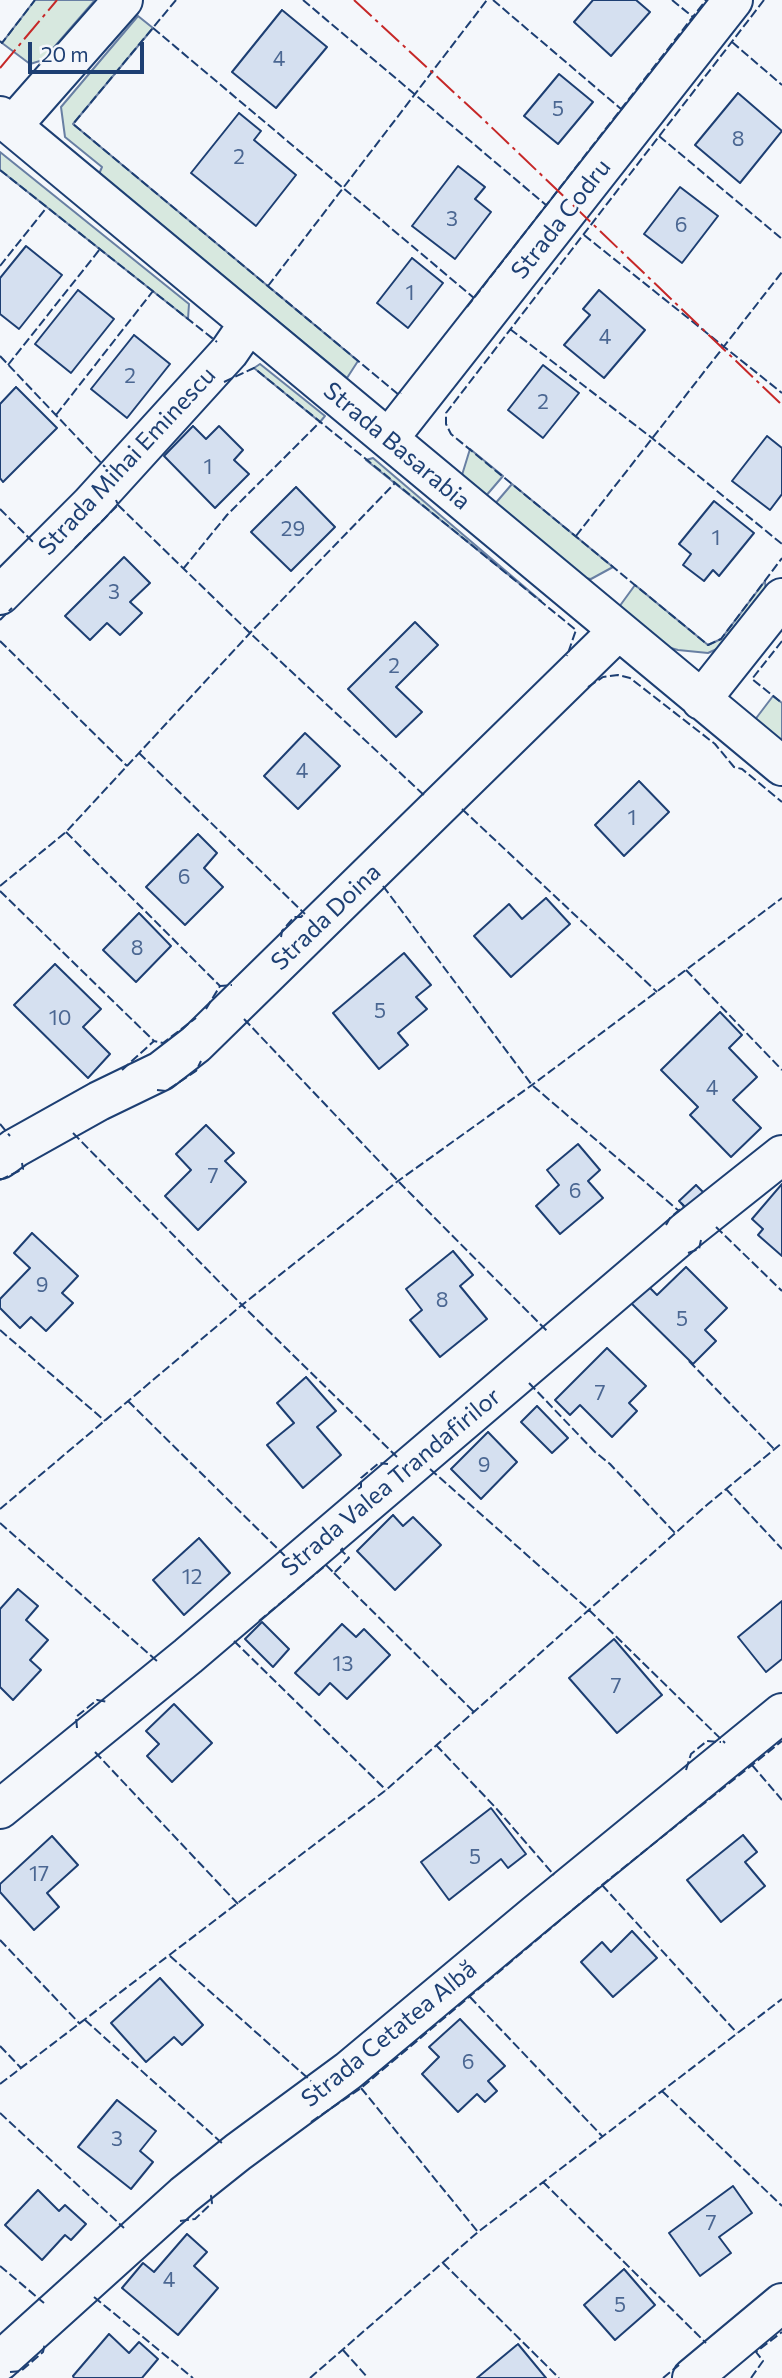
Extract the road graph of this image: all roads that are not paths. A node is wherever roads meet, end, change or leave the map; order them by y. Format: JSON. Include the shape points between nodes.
{"nodes":[{"id":1,"x":123,"y":0,"type":"edge"},
{"id":2,"x":733,"y":0,"type":"edge"},
{"id":3,"x":6,"y":121,"type":"edge"},
{"id":4,"x":249,"y":323,"type":"junction"},
{"id":5,"x":389,"y":438,"type":"junction"},
{"id":6,"x":0,"y":595,"type":"edge"},
{"id":7,"x":782,"y":598,"type":"edge"},
{"id":8,"x":618,"y":631,"type":"junction"},
{"id":9,"x":701,"y":700,"type":"junction"},
{"id":10,"x":782,"y":766,"type":"edge"},
{"id":11,"x":782,"y":1155,"type":"edge"},
{"id":12,"x":0,"y":1159,"type":"edge"},
{"id":13,"x":782,"y":1713,"type":"edge"},
{"id":14,"x":0,"y":1809,"type":"edge"},
{"id":15,"x":782,"y":2303,"type":"edge"},
{"id":16,"x":0,"y":2361,"type":"edge"},
{"id":17,"x":692,"y":2378,"type":"edge"}],
"edges":[{"from":1,"to":3,"type":"street"},
{"from":2,"to":5,"type":"street","name":"Strada Codru"},
{"from":3,"to":4,"type":"street","name":"Strada Basarabia"},
{"from":4,"to":5,"type":"street","name":"Strada Basarabia"},
{"from":4,"to":6,"type":"street","name":"Strada Mihai Eminescu","via":[[229,352],[90,505]]},
{"from":5,"to":8,"type":"street","name":"Strada Basarabia"},
{"from":7,"to":9,"type":"street"},
{"from":8,"to":9,"type":"street","name":"Strada Basarabia"},
{"from":8,"to":12,"type":"street","name":"Strada Doina","via":[[196,1044],[161,1071]]},
{"from":9,"to":10,"type":"street","name":"Strada Basarabia"},
{"from":11,"to":14,"type":"street","name":"Strada Valea Trandafirilor"},
{"from":13,"to":16,"type":"street","name":"Strada Cetatea Albă","via":[[348,2071],[184,2195]]},
{"from":15,"to":17,"type":"street"}]}
